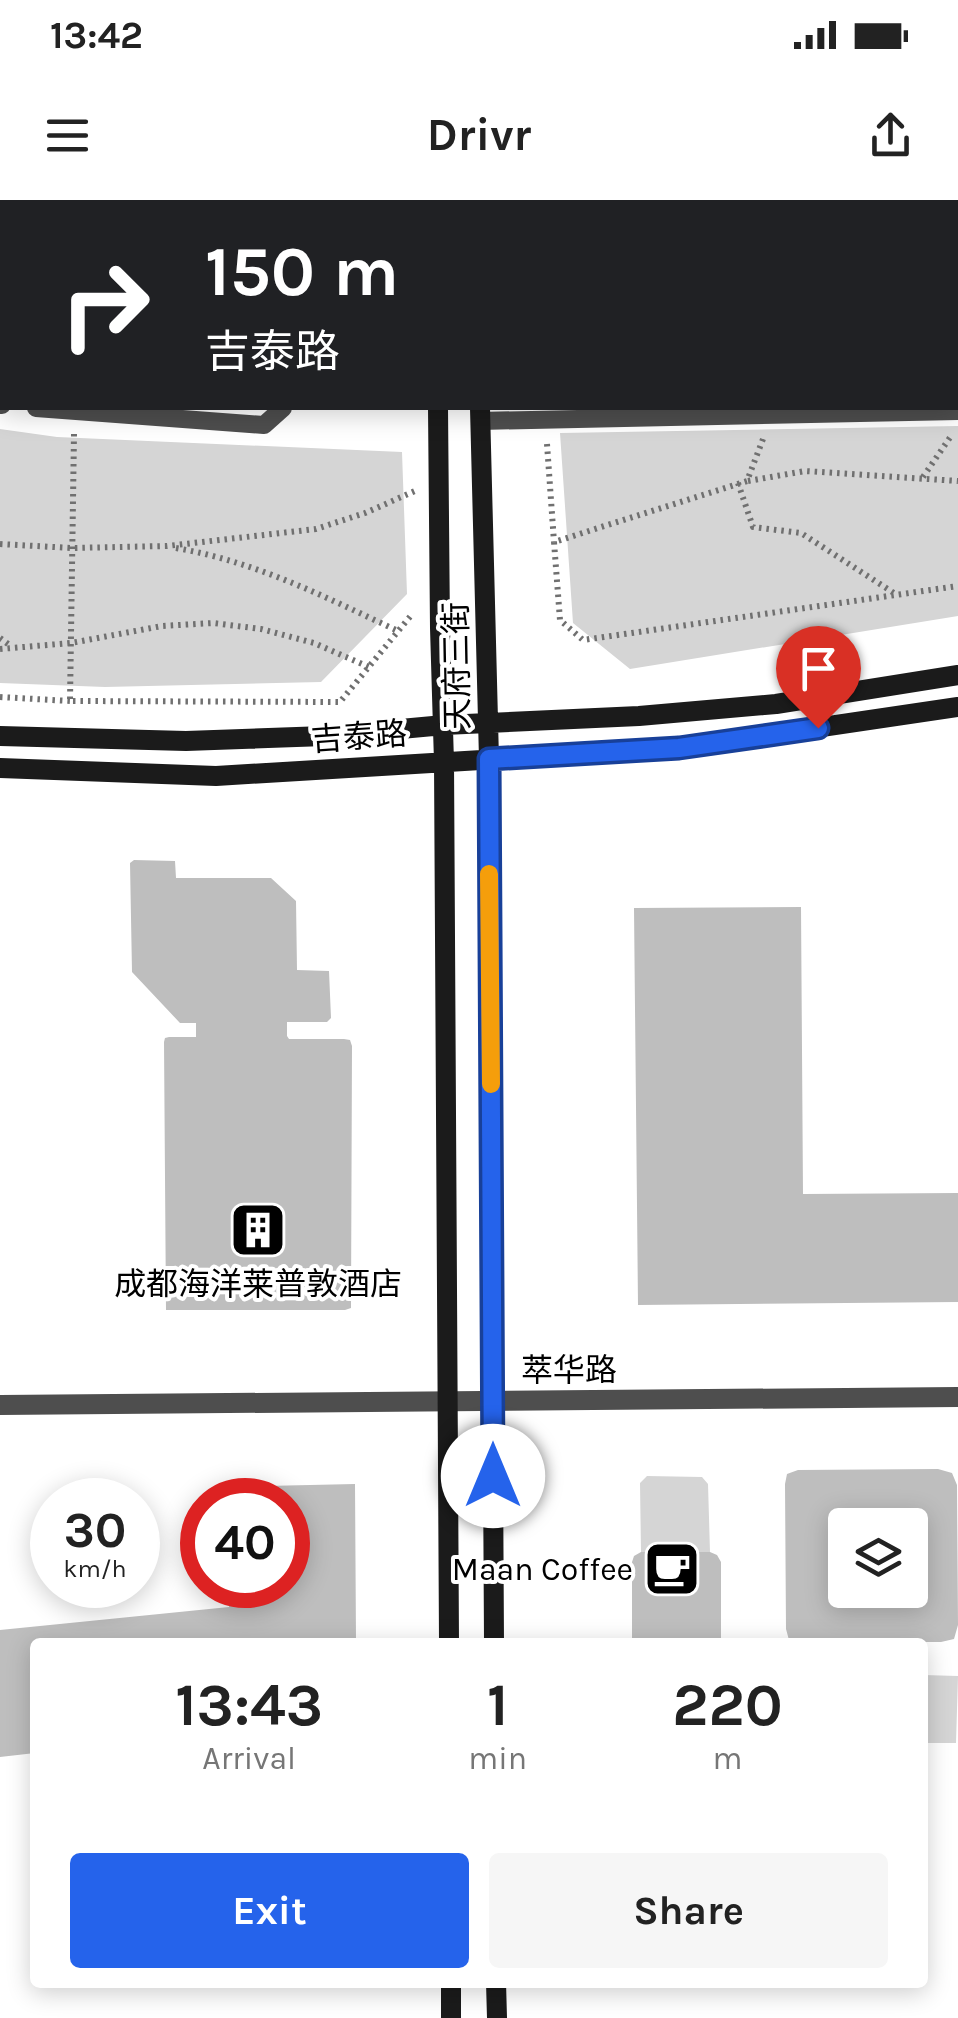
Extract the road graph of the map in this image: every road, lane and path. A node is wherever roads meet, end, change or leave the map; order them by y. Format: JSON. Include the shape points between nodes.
{"nodes":[{"id":1,"x":75,"y":410,"type":"joint"},
{"id":2,"x":281,"y":410,"type":"edge"},
{"id":3,"x":438,"y":410,"type":"edge"},
{"id":4,"x":958,"y":411,"type":"edge"},
{"id":5,"x":480,"y":414,"type":"edge"},
{"id":6,"x":792,"y":414,"type":"junction"},
{"id":7,"x":545,"y":420,"type":"junction"},
{"id":8,"x":958,"y":426,"type":"edge"},
{"id":9,"x":923,"y":477,"type":"junction"},
{"id":10,"x":958,"y":481,"type":"edge"},
{"id":11,"x":743,"y":482,"type":"junction"},
{"id":12,"x":416,"y":510,"type":"dead end"},
{"id":13,"x":554,"y":542,"type":"junction"},
{"id":14,"x":0,"y":544,"type":"edge"},
{"id":15,"x":167,"y":546,"type":"junction"},
{"id":16,"x":72,"y":548,"type":"junction"},
{"id":17,"x":958,"y":586,"type":"edge"},
{"id":18,"x":898,"y":595,"type":"junction"},
{"id":19,"x":417,"y":608,"type":"dead end"},
{"id":20,"x":398,"y":631,"type":"junction"},
{"id":21,"x":0,"y":638,"type":"edge"},
{"id":22,"x":71,"y":644,"type":"junction"},
{"id":23,"x":13,"y":648,"type":"junction"},
{"id":24,"x":0,"y":649,"type":"edge"},
{"id":25,"x":370,"y":667,"type":"junction"},
{"id":26,"x":958,"y":675,"type":"edge"},
{"id":27,"x":0,"y":697,"type":"edge"},
{"id":28,"x":70,"y":701,"type":"junction"},
{"id":29,"x":958,"y":707,"type":"edge"},
{"id":30,"x":488,"y":723,"type":"junction"},
{"id":31,"x":444,"y":725,"type":"junction"},
{"id":32,"x":0,"y":736,"type":"edge"},
{"id":33,"x":489,"y":759,"type":"junction"},
{"id":34,"x":444,"y":762,"type":"junction"},
{"id":35,"x":0,"y":768,"type":"edge"},
{"id":36,"x":958,"y":1397,"type":"edge"},
{"id":37,"x":492,"y":1400,"type":"junction"},
{"id":38,"x":448,"y":1402,"type":"junction"},
{"id":39,"x":0,"y":1405,"type":"edge"},
{"id":40,"x":449,"y":1638,"type":"edge"},
{"id":41,"x":494,"y":1638,"type":"edge"},
{"id":42,"x":451,"y":1988,"type":"edge"},
{"id":43,"x":496,"y":1988,"type":"edge"},
{"id":44,"x":452,"y":2018,"type":"edge"},
{"id":45,"x":496,"y":2018,"type":"edge"}],
"edges":[{"from":1,"to":2,"type":"lane","via":[[264,426]]},
{"from":1,"to":16,"type":"path"},
{"from":3,"to":31,"type":"street","name":"天府三街"},
{"from":4,"to":6,"type":"lane"},
{"from":5,"to":7,"type":"lane"},
{"from":5,"to":30,"type":"street","name":"天府三街"},
{"from":6,"to":7,"type":"lane"},
{"from":6,"to":11,"type":"path","via":[[767,430]]},
{"from":7,"to":13,"type":"path"},
{"from":8,"to":9,"type":"path"},
{"from":9,"to":10,"type":"path"},
{"from":9,"to":11,"type":"path","via":[[805,470]]},
{"from":11,"to":13,"type":"path"},
{"from":11,"to":18,"type":"path","via":[[754,527],[801,533]]},
{"from":12,"to":15,"type":"path","via":[[416,490],[316,529]]},
{"from":13,"to":18,"type":"path","via":[[560,620],[583,640]]},
{"from":14,"to":16,"type":"path"},
{"from":15,"to":16,"type":"path"},
{"from":15,"to":20,"type":"path","via":[[218,555],[287,580]]},
{"from":16,"to":22,"type":"path"},
{"from":17,"to":18,"type":"path"},
{"from":19,"to":20,"type":"path"},
{"from":20,"to":25,"type":"path"},
{"from":21,"to":23,"type":"path"},
{"from":22,"to":23,"type":"path"},
{"from":22,"to":25,"type":"path","via":[[162,626],[213,624],[261,628]]},
{"from":22,"to":28,"type":"path"},
{"from":23,"to":24,"type":"path"},
{"from":25,"to":28,"type":"path","via":[[340,702]]},
{"from":26,"to":30,"type":"street","name":"吉泰路","via":[[776,704]]},
{"from":27,"to":28,"type":"path"},
{"from":29,"to":33,"type":"street","name":"吉泰路","via":[[679,748]]},
{"from":30,"to":31,"type":"street","name":"吉泰路"},
{"from":30,"to":33,"type":"street","name":"天府三街"},
{"from":31,"to":32,"type":"street","name":"吉泰路","via":[[186,740]]},
{"from":31,"to":34,"type":"street","name":"天府三街"},
{"from":33,"to":34,"type":"street","name":"吉泰路"},
{"from":33,"to":37,"type":"street","name":"天府三街"},
{"from":34,"to":35,"type":"street","name":"吉泰路","via":[[216,776]]},
{"from":34,"to":38,"type":"street","name":"天府三街"},
{"from":36,"to":37,"type":"street","name":"萃华路"},
{"from":37,"to":38,"type":"street","name":"萃华路"},
{"from":37,"to":41,"type":"street","name":"天府三街"},
{"from":38,"to":39,"type":"street","name":"萃华路"},
{"from":38,"to":40,"type":"street","name":"天府三街"},
{"from":42,"to":44,"type":"street"},
{"from":43,"to":45,"type":"street"}]}
